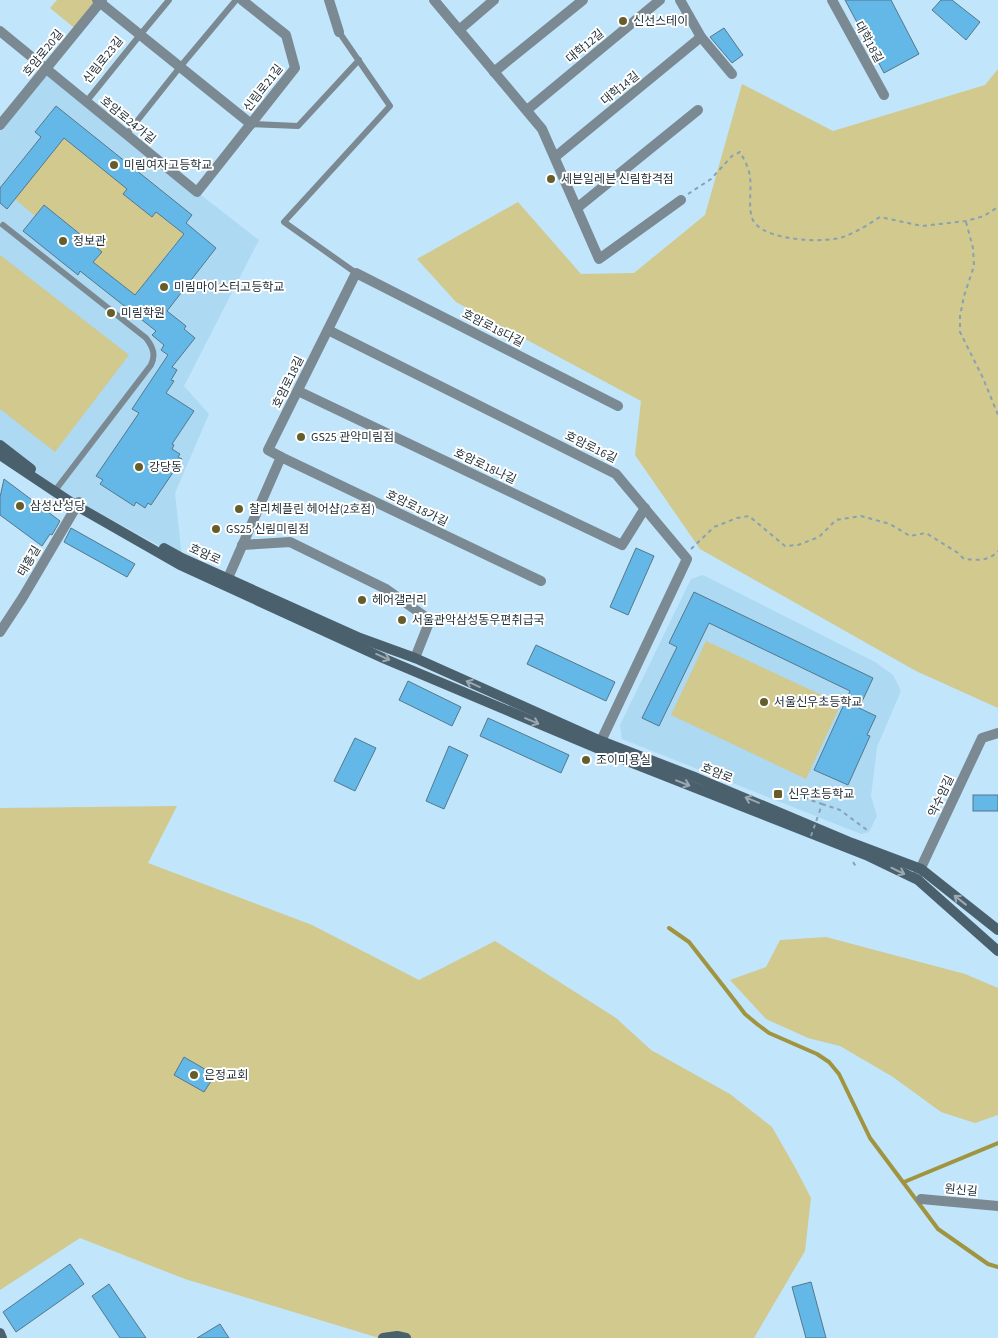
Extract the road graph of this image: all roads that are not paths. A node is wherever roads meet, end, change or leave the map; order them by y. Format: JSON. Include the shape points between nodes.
{"nodes":[{"id":1,"x":169,"y":0,"type":"edge"},
{"id":2,"x":236,"y":0,"type":"edge"},
{"id":3,"x":242,"y":0,"type":"edge"},
{"id":4,"x":329,"y":0,"type":"edge"},
{"id":5,"x":434,"y":0,"type":"edge"},
{"id":6,"x":583,"y":0,"type":"edge"},
{"id":7,"x":660,"y":0,"type":"edge"},
{"id":8,"x":680,"y":0,"type":"edge"},
{"id":9,"x":832,"y":0,"type":"edge"},
{"id":10,"x":100,"y":1,"type":"edge"},
{"id":11,"x":491,"y":1,"type":"edge"},
{"id":12,"x":459,"y":30,"type":"junction"},
{"id":13,"x":0,"y":32,"type":"edge"},
{"id":14,"x":339,"y":32,"type":"joint"},
{"id":15,"x":140,"y":35,"type":"junction"},
{"id":16,"x":701,"y":38,"type":"junction"},
{"id":17,"x":358,"y":60,"type":"junction"},
{"id":18,"x":180,"y":67,"type":"junction"},
{"id":19,"x":46,"y":69,"type":"junction"},
{"id":20,"x":494,"y":72,"type":"junction"},
{"id":21,"x":732,"y":74,"type":"dead end"},
{"id":22,"x":884,"y":96,"type":"dead end"},
{"id":23,"x":86,"y":102,"type":"junction"},
{"id":24,"x":527,"y":110,"type":"junction"},
{"id":25,"x":698,"y":110,"type":"dead end"},
{"id":26,"x":1,"y":121,"type":"edge"},
{"id":27,"x":251,"y":124,"type":"junction"},
{"id":28,"x":126,"y":134,"type":"junction"},
{"id":29,"x":555,"y":157,"type":"junction"},
{"id":30,"x":680,"y":200,"type":"road end"},
{"id":31,"x":576,"y":208,"type":"junction"},
{"id":32,"x":3,"y":225,"type":"dead end"},
{"id":33,"x":356,"y":273,"type":"junction"},
{"id":34,"x":328,"y":330,"type":"junction"},
{"id":35,"x":298,"y":391,"type":"junction"},
{"id":36,"x":618,"y":406,"type":"dead end"},
{"id":37,"x":1,"y":453,"type":"edge"},
{"id":38,"x":281,"y":457,"type":"junction"},
{"id":39,"x":58,"y":488,"type":"junction"},
{"id":40,"x":77,"y":504,"type":"junction"},
{"id":41,"x":645,"y":508,"type":"junction"},
{"id":42,"x":242,"y":545,"type":"junction"},
{"id":43,"x":228,"y":578,"type":"junction"},
{"id":44,"x":541,"y":581,"type":"dead end"},
{"id":45,"x":0,"y":632,"type":"edge"},
{"id":46,"x":415,"y":658,"type":"junction"},
{"id":47,"x":998,"y":733,"type":"edge"},
{"id":48,"x":601,"y":741,"type":"junction"},
{"id":49,"x":921,"y":869,"type":"junction"},
{"id":50,"x":916,"y":880,"type":"junction"},
{"id":51,"x":998,"y":930,"type":"edge"},
{"id":52,"x":998,"y":951,"type":"edge"},
{"id":53,"x":921,"y":1199,"type":"dead end"},
{"id":54,"x":998,"y":1206,"type":"edge"},
{"id":55,"x":0,"y":1333,"type":"edge"},
{"id":56,"x":2,"y":1338,"type":"edge"},
{"id":57,"x":383,"y":1338,"type":"edge"},
{"id":58,"x":406,"y":1338,"type":"edge"}],
"edges":[{"from":1,"to":15,"type":"lane","name":"신림로23길"},
{"from":2,"to":18,"type":"lane"},
{"from":3,"to":27,"type":"street","name":"신림로21길","via":[[286,35],[295,68]]},
{"from":4,"to":14,"type":"street"},
{"from":5,"to":12,"type":"street"},
{"from":6,"to":20,"type":"street"},
{"from":7,"to":24,"type":"street","name":"대학12길"},
{"from":8,"to":16,"type":"street"},
{"from":9,"to":22,"type":"street","name":"대학18길"},
{"from":10,"to":15,"type":"street","name":"신림로23길"},
{"from":10,"to":19,"type":"street","name":"호암로20길"},
{"from":11,"to":12,"type":"street"},
{"from":12,"to":20,"type":"street"},
{"from":13,"to":19,"type":"street","name":"호암로24가길"},
{"from":14,"to":17,"type":"lane"},
{"from":15,"to":18,"type":"street","name":"신림로23길"},
{"from":15,"to":23,"type":"lane","name":"신림로23길"},
{"from":16,"to":21,"type":"street"},
{"from":16,"to":29,"type":"street","name":"대학14길"},
{"from":17,"to":27,"type":"lane","via":[[298,126]]},
{"from":17,"to":33,"type":"lane","via":[[390,106],[284,222]]},
{"from":18,"to":27,"type":"street","name":"신림로23길"},
{"from":18,"to":28,"type":"lane"},
{"from":19,"to":23,"type":"street","name":"호암로24가길"},
{"from":19,"to":26,"type":"street","name":"호암로20길"},
{"from":20,"to":24,"type":"street"},
{"from":23,"to":28,"type":"street","name":"호암로24가길"},
{"from":24,"to":29,"type":"street","via":[[542,129]]},
{"from":25,"to":31,"type":"street"},
{"from":27,"to":28,"type":"street","name":"호암로24가길","via":[[197,192]]},
{"from":29,"to":31,"type":"street"},
{"from":30,"to":31,"type":"street","via":[[599,259]]},
{"from":32,"to":39,"type":"lane","via":[[146,338],[153,351],[151,365]]},
{"from":33,"to":34,"type":"street","name":"호암로18길"},
{"from":33,"to":36,"type":"street","name":"호암로18다길"},
{"from":34,"to":35,"type":"street","name":"호암로18길"},
{"from":34,"to":41,"type":"street","name":"호암로16길","via":[[616,474]]},
{"from":35,"to":38,"type":"street","name":"호암로18길","via":[[268,450]]},
{"from":35,"to":41,"type":"street","name":"호암로18나길","via":[[622,545]]},
{"from":37,"to":39,"type":"main road","name":"호암로"},
{"from":37,"to":40,"type":"main road"},
{"from":38,"to":42,"type":"street"},
{"from":38,"to":44,"type":"street","name":"호암로18가길"},
{"from":39,"to":40,"type":"main road","name":"호암로"},
{"from":40,"to":43,"type":"main road","name":"호암로"},
{"from":40,"to":45,"type":"street","name":"태흥길"},
{"from":40,"to":50,"type":"main road","one_way":true,"via":[[180,565],[385,658],[630,762],[866,855]]},
{"from":41,"to":48,"type":"street","name":"호암로16길","via":[[687,560]]},
{"from":42,"to":43,"type":"street"},
{"from":42,"to":46,"type":"street","via":[[290,542],[386,589],[430,620]]},
{"from":43,"to":46,"type":"main road","name":"호암로","via":[[360,638]]},
{"from":48,"to":46,"type":"main road","name":"호암로","one_way":true},
{"from":47,"to":49,"type":"street","name":"약수암길","via":[[982,738]]},
{"from":49,"to":48,"type":"main road","name":"호암로","one_way":true},
{"from":49,"to":50,"type":"street","name":"약수암길"},
{"from":51,"to":49,"type":"main road","name":"호암로","one_way":true},
{"from":50,"to":52,"type":"main road"},
{"from":53,"to":54,"type":"street","name":"원신길"},
{"from":55,"to":56,"type":"main road"},
{"from":57,"to":58,"type":"main road"}]}
